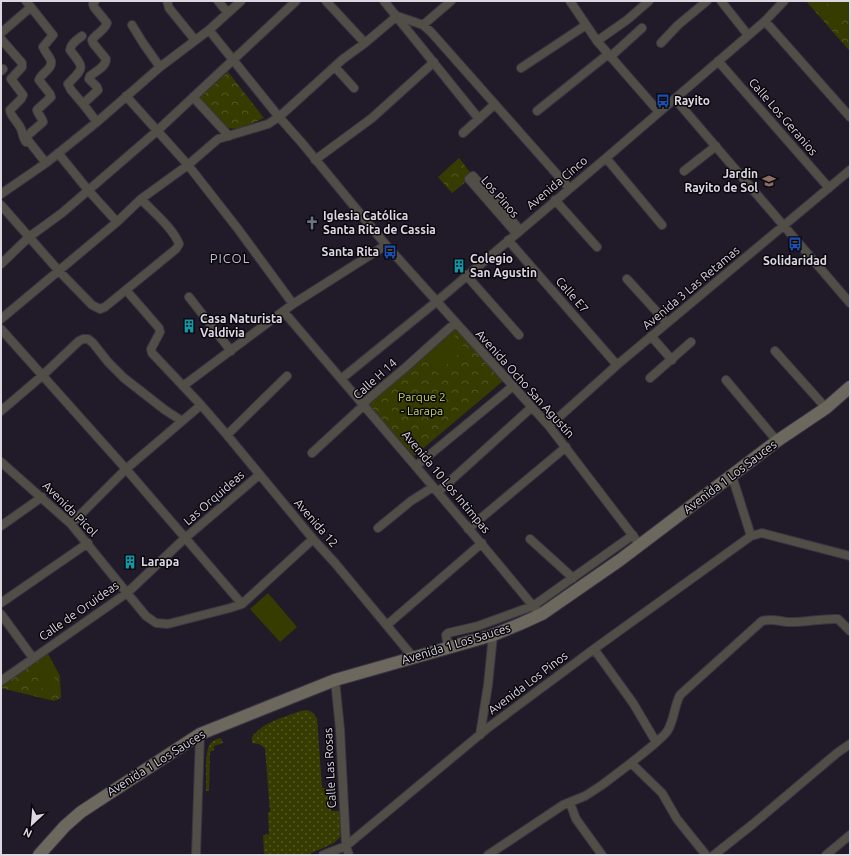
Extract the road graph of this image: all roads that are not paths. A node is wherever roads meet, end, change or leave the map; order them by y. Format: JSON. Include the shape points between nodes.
{"nodes":[{"id":1,"x":95,"y":1,"type":"edge"},
{"id":2,"x":167,"y":1,"type":"edge"},
{"id":3,"x":218,"y":1,"type":"edge"},
{"id":4,"x":241,"y":1,"type":"edge"},
{"id":5,"x":296,"y":1,"type":"edge"},
{"id":6,"x":326,"y":1,"type":"edge"},
{"id":7,"x":384,"y":1,"type":"edge"},
{"id":8,"x":451,"y":1,"type":"edge"},
{"id":9,"x":570,"y":1,"type":"edge"},
{"id":10,"x":649,"y":1,"type":"edge"},
{"id":11,"x":708,"y":1,"type":"edge"},
{"id":12,"x":721,"y":1,"type":"edge"},
{"id":13,"x":784,"y":1,"type":"edge"},
{"id":14,"x":28,"y":4,"type":"edge"},
{"id":15,"x":442,"y":4,"type":"edge"},
{"id":16,"x":228,"y":13,"type":"junction"},
{"id":17,"x":397,"y":16,"type":"junction"},
{"id":18,"x":764,"y":21,"type":"junction"},
{"id":19,"x":132,"y":25,"type":"dead end"},
{"id":20,"x":423,"y":25,"type":"junction"},
{"id":21,"x":586,"y":25,"type":"junction"},
{"id":22,"x":642,"y":28,"type":"dead end"},
{"id":23,"x":209,"y":30,"type":"junction"},
{"id":24,"x":1,"y":33,"type":"edge"},
{"id":25,"x":748,"y":35,"type":"junction"},
{"id":26,"x":82,"y":36,"type":"dead end"},
{"id":27,"x":1,"y":39,"type":"edge"},
{"id":28,"x":195,"y":40,"type":"junction"},
{"id":29,"x":597,"y":41,"type":"junction"},
{"id":30,"x":661,"y":43,"type":"dead end"},
{"id":31,"x":365,"y":44,"type":"junction"},
{"id":32,"x":609,"y":56,"type":"junction"},
{"id":33,"x":233,"y":60,"type":"junction"},
{"id":34,"x":718,"y":61,"type":"junction"},
{"id":35,"x":434,"y":62,"type":"junction"},
{"id":36,"x":335,"y":66,"type":"junction"},
{"id":37,"x":160,"y":67,"type":"junction"},
{"id":38,"x":521,"y":68,"type":"dead end"},
{"id":39,"x":354,"y":88,"type":"dead end"},
{"id":40,"x":126,"y":96,"type":"junction"},
{"id":41,"x":193,"y":97,"type":"junction"},
{"id":42,"x":675,"y":99,"type":"junction"},
{"id":43,"x":83,"y":104,"type":"junction"},
{"id":44,"x":495,"y":104,"type":"junction"},
{"id":45,"x":537,"y":111,"type":"dead end"},
{"id":46,"x":659,"y":112,"type":"junction"},
{"id":47,"x":279,"y":117,"type":"junction"},
{"id":48,"x":850,"y":117,"type":"edge"},
{"id":49,"x":479,"y":119,"type":"junction"},
{"id":50,"x":97,"y":122,"type":"junction"},
{"id":51,"x":157,"y":131,"type":"junction"},
{"id":52,"x":463,"y":133,"type":"dead end"},
{"id":53,"x":230,"y":136,"type":"junction"},
{"id":54,"x":716,"y":146,"type":"junction"},
{"id":55,"x":58,"y":153,"type":"junction"},
{"id":56,"x":606,"y":158,"type":"junction"},
{"id":57,"x":315,"y":160,"type":"junction"},
{"id":58,"x":44,"y":164,"type":"junction"},
{"id":59,"x":188,"y":165,"type":"junction"},
{"id":60,"x":850,"y":170,"type":"edge"},
{"id":61,"x":684,"y":171,"type":"dead end"},
{"id":62,"x":569,"y":188,"type":"junction"},
{"id":63,"x":829,"y":188,"type":"junction"},
{"id":64,"x":88,"y":190,"type":"junction"},
{"id":65,"x":1,"y":194,"type":"edge"},
{"id":66,"x":141,"y":199,"type":"junction"},
{"id":67,"x":555,"y":200,"type":"junction"},
{"id":68,"x":1,"y":205,"type":"edge"},
{"id":69,"x":117,"y":222,"type":"junction"},
{"id":70,"x":662,"y":225,"type":"dead end"},
{"id":71,"x":784,"y":227,"type":"junction"},
{"id":72,"x":518,"y":232,"type":"junction"},
{"id":73,"x":29,"y":237,"type":"junction"},
{"id":74,"x":508,"y":240,"type":"junction"},
{"id":75,"x":386,"y":245,"type":"junction"},
{"id":76,"x":597,"y":247,"type":"dead end"},
{"id":77,"x":1,"y":264,"type":"edge"},
{"id":78,"x":58,"y":270,"type":"junction"},
{"id":79,"x":466,"y":275,"type":"junction"},
{"id":80,"x":627,"y":280,"type":"dead end"},
{"id":81,"x":126,"y":290,"type":"junction"},
{"id":82,"x":188,"y":297,"type":"dead end"},
{"id":83,"x":436,"y":302,"type":"junction"},
{"id":84,"x":850,"y":303,"type":"edge"},
{"id":85,"x":293,"y":304,"type":"junction"},
{"id":86,"x":284,"y":312,"type":"junction"},
{"id":87,"x":1,"y":319,"type":"edge"},
{"id":88,"x":455,"y":323,"type":"junction"},
{"id":89,"x":667,"y":323,"type":"junction"},
{"id":90,"x":1,"y":329,"type":"edge"},
{"id":91,"x":518,"y":335,"type":"dead end"},
{"id":92,"x":651,"y":336,"type":"junction"},
{"id":93,"x":691,"y":342,"type":"dead end"},
{"id":94,"x":231,"y":351,"type":"junction"},
{"id":95,"x":775,"y":351,"type":"dead end"},
{"id":96,"x":672,"y":360,"type":"junction"},
{"id":97,"x":617,"y":365,"type":"junction"},
{"id":98,"x":43,"y":375,"type":"junction"},
{"id":99,"x":287,"y":376,"type":"dead end"},
{"id":100,"x":650,"y":378,"type":"dead end"},
{"id":101,"x":341,"y":379,"type":"junction"},
{"id":102,"x":726,"y":380,"type":"dead end"},
{"id":103,"x":183,"y":386,"type":"junction"},
{"id":104,"x":513,"y":386,"type":"junction"},
{"id":105,"x":850,"y":387,"type":"edge"},
{"id":106,"x":201,"y":405,"type":"junction"},
{"id":107,"x":363,"y":406,"type":"junction"},
{"id":108,"x":532,"y":407,"type":"junction"},
{"id":109,"x":826,"y":408,"type":"junction"},
{"id":110,"x":1,"y":411,"type":"edge"},
{"id":111,"x":182,"y":421,"type":"junction"},
{"id":112,"x":549,"y":426,"type":"junction"},
{"id":113,"x":227,"y":435,"type":"junction"},
{"id":114,"x":777,"y":441,"type":"junction"},
{"id":115,"x":566,"y":447,"type":"junction"},
{"id":116,"x":312,"y":453,"type":"dead end"},
{"id":117,"x":1,"y":462,"type":"edge"},
{"id":118,"x":416,"y":466,"type":"junction"},
{"id":119,"x":126,"y":469,"type":"junction"},
{"id":120,"x":259,"y":475,"type":"junction"},
{"id":121,"x":732,"y":476,"type":"junction"},
{"id":122,"x":435,"y":489,"type":"junction"},
{"id":123,"x":42,"y":497,"type":"junction"},
{"id":124,"x":71,"y":524,"type":"junction"},
{"id":125,"x":1,"y":526,"type":"edge"},
{"id":126,"x":378,"y":528,"type":"dead end"},
{"id":127,"x":468,"y":529,"type":"junction"},
{"id":128,"x":633,"y":535,"type":"junction"},
{"id":129,"x":751,"y":536,"type":"junction"},
{"id":130,"x":184,"y":539,"type":"junction"},
{"id":131,"x":313,"y":539,"type":"junction"},
{"id":132,"x":530,"y":539,"type":"dead end"},
{"id":133,"x":88,"y":543,"type":"junction"},
{"id":134,"x":482,"y":543,"type":"junction"},
{"id":135,"x":640,"y":545,"type":"junction"},
{"id":136,"x":850,"y":556,"type":"edge"},
{"id":137,"x":573,"y":578,"type":"junction"},
{"id":138,"x":127,"y":593,"type":"junction"},
{"id":139,"x":1,"y":603,"type":"edge"},
{"id":140,"x":242,"y":604,"type":"junction"},
{"id":141,"x":538,"y":610,"type":"junction"},
{"id":142,"x":1,"y":614,"type":"edge"},
{"id":143,"x":388,"y":625,"type":"junction"},
{"id":144,"x":850,"y":631,"type":"edge"},
{"id":145,"x":493,"y":635,"type":"junction"},
{"id":146,"x":448,"y":647,"type":"junction"},
{"id":147,"x":594,"y":649,"type":"junction"},
{"id":148,"x":413,"y":657,"type":"junction"},
{"id":149,"x":33,"y":658,"type":"junction"},
{"id":150,"x":335,"y":680,"type":"junction"},
{"id":151,"x":1,"y":681,"type":"edge"},
{"id":152,"x":200,"y":734,"type":"junction"},
{"id":153,"x":480,"y":735,"type":"junction"},
{"id":154,"x":656,"y":742,"type":"junction"},
{"id":155,"x":850,"y":744,"type":"edge"},
{"id":156,"x":631,"y":763,"type":"junction"},
{"id":157,"x":570,"y":803,"type":"junction"},
{"id":158,"x":850,"y":835,"type":"edge"},
{"id":159,"x":346,"y":846,"type":"junction"},
{"id":160,"x":39,"y":855,"type":"edge"},
{"id":161,"x":196,"y":855,"type":"edge"},
{"id":162,"x":323,"y":855,"type":"edge"},
{"id":163,"x":349,"y":855,"type":"edge"},
{"id":164,"x":488,"y":855,"type":"edge"},
{"id":165,"x":602,"y":855,"type":"edge"},
{"id":166,"x":706,"y":855,"type":"edge"},
{"id":167,"x":714,"y":855,"type":"edge"},
{"id":168,"x":826,"y":855,"type":"edge"}],
"edges":[{"from":1,"to":43,"type":"street","via":[[92,4],[107,23],[94,38],[93,43],[106,61],[90,76],[89,79],[98,90]]},
{"from":2,"to":28,"type":"street","via":[[169,8]]},
{"from":3,"to":16,"type":"street"},
{"from":4,"to":16,"type":"street"},
{"from":5,"to":33,"type":"street"},
{"from":6,"to":31,"type":"street"},
{"from":7,"to":17,"type":"street"},
{"from":8,"to":15,"type":"street"},
{"from":9,"to":21,"type":"street"},
{"from":10,"to":29,"type":"street"},
{"from":11,"to":30,"type":"street"},
{"from":12,"to":25,"type":"street"},
{"from":13,"to":18,"type":"street","name":"Avenida Cinco"},
{"from":14,"to":24,"type":"street"},
{"from":14,"to":58,"type":"street","via":[[53,35],[42,47],[52,64],[39,80],[50,97],[37,110],[43,122],[27,136]]},
{"from":15,"to":20,"type":"street"},
{"from":16,"to":23,"type":"street"},
{"from":17,"to":20,"type":"street"},
{"from":17,"to":31,"type":"street"},
{"from":17,"to":35,"type":"street"},
{"from":18,"to":25,"type":"street","name":"Avenida Cinco"},
{"from":18,"to":48,"type":"street"},
{"from":19,"to":37,"type":"street"},
{"from":20,"to":44,"type":"street"},
{"from":21,"to":29,"type":"street"},
{"from":21,"to":38,"type":"street"},
{"from":22,"to":32,"type":"street"},
{"from":23,"to":28,"type":"street"},
{"from":23,"to":33,"type":"street","name":"Avenida Ocho San Agustín"},
{"from":25,"to":34,"type":"street","name":"Avenida Cinco"},
{"from":26,"to":43,"type":"street","via":[[72,44],[70,50],[82,68],[68,84]]},
{"from":27,"to":58,"type":"street","via":[[22,63],[22,67],[11,79],[23,95],[10,113],[21,128],[24,139]]},
{"from":28,"to":37,"type":"street"},
{"from":29,"to":32,"type":"street"},
{"from":31,"to":36,"type":"street"},
{"from":32,"to":45,"type":"street"},
{"from":32,"to":46,"type":"street"},
{"from":33,"to":41,"type":"street"},
{"from":33,"to":47,"type":"street","name":"Avenida Ocho San Agustín"},
{"from":34,"to":42,"type":"street","name":"Avenida Cinco"},
{"from":34,"to":63,"type":"street","name":"Calle Los Geranios"},
{"from":35,"to":49,"type":"street"},
{"from":35,"to":57,"type":"street","via":[[372,118]]},
{"from":36,"to":39,"type":"street"},
{"from":36,"to":47,"type":"street"},
{"from":37,"to":40,"type":"street"},
{"from":40,"to":50,"type":"street"},
{"from":40,"to":51,"type":"street"},
{"from":41,"to":51,"type":"street"},
{"from":41,"to":53,"type":"street"},
{"from":42,"to":46,"type":"street","name":"Avenida Cinco"},
{"from":42,"to":54,"type":"street"},
{"from":43,"to":50,"type":"street"},
{"from":44,"to":49,"type":"street"},
{"from":44,"to":62,"type":"street"},
{"from":46,"to":56,"type":"street","name":"Avenida Cinco"},
{"from":47,"to":53,"type":"street","via":[[268,124]]},
{"from":47,"to":57,"type":"street","name":"Avenida Ocho San Agustín"},
{"from":49,"to":52,"type":"street"},
{"from":50,"to":55,"type":"street"},
{"from":51,"to":59,"type":"street"},
{"from":51,"to":64,"type":"street"},
{"from":53,"to":59,"type":"street","via":[[218,139]]},
{"from":54,"to":61,"type":"street"},
{"from":54,"to":71,"type":"street"},
{"from":55,"to":58,"type":"street"},
{"from":55,"to":64,"type":"street"},
{"from":56,"to":62,"type":"street","name":"Avenida Cinco"},
{"from":56,"to":70,"type":"street"},
{"from":57,"to":75,"type":"street","name":"Avenida Ocho San Agustín"},
{"from":58,"to":65,"type":"street"},
{"from":59,"to":66,"type":"street"},
{"from":59,"to":85,"type":"street"},
{"from":60,"to":63,"type":"street","name":"Avenida 3 Las Retamas"},
{"from":62,"to":67,"type":"street","name":"Avenida Cinco"},
{"from":63,"to":71,"type":"street","name":"Avenida 3 Las Retamas"},
{"from":64,"to":69,"type":"street"},
{"from":64,"to":73,"type":"street"},
{"from":66,"to":69,"type":"street"},
{"from":66,"to":81,"type":"street","via":[[174,234],[179,244]]},
{"from":67,"to":72,"type":"street","name":"Avenida Cinco"},
{"from":67,"to":76,"type":"street"},
{"from":68,"to":73,"type":"street"},
{"from":69,"to":78,"type":"street"},
{"from":71,"to":84,"type":"street"},
{"from":71,"to":89,"type":"street","name":"Avenida 3 Las Retamas"},
{"from":72,"to":72,"type":"street","name":"Los Pinos","via":[[469,179],[473,176]]},
{"from":72,"to":74,"type":"street","name":"Avenida Cinco"},
{"from":73,"to":77,"type":"street"},
{"from":73,"to":78,"type":"street"},
{"from":74,"to":79,"type":"street","name":"Avenida Cinco"},
{"from":74,"to":97,"type":"street","name":"Calle E7"},
{"from":75,"to":83,"type":"street","name":"Avenida Ocho San Agustín"},
{"from":75,"to":85,"type":"street"},
{"from":78,"to":81,"type":"street","via":[[96,308],[105,307]]},
{"from":78,"to":87,"type":"street"},
{"from":79,"to":83,"type":"street","name":"Avenida Cinco"},
{"from":79,"to":91,"type":"street"},
{"from":80,"to":89,"type":"street"},
{"from":81,"to":103,"type":"street","via":[[159,328],[160,332],[151,349],[152,353]]},
{"from":82,"to":94,"type":"street"},
{"from":83,"to":88,"type":"street","name":"Avenida Ocho San Agustín"},
{"from":83,"to":101,"type":"street","name":"Avenida Cinco"},
{"from":85,"to":86,"type":"street"},
{"from":86,"to":94,"type":"street"},
{"from":86,"to":101,"type":"street","name":"Avenida 10 Los Intimpas"},
{"from":88,"to":104,"type":"street","name":"Avenida Ocho San Agustín"},
{"from":88,"to":107,"type":"street","name":"Calle H 14"},
{"from":89,"to":92,"type":"street","name":"Avenida 3 Las Retamas"},
{"from":90,"to":98,"type":"street"},
{"from":92,"to":96,"type":"street"},
{"from":92,"to":97,"type":"street","name":"Avenida 3 Las Retamas"},
{"from":93,"to":96,"type":"street"},
{"from":94,"to":103,"type":"street"},
{"from":95,"to":109,"type":"street"},
{"from":96,"to":100,"type":"street"},
{"from":97,"to":112,"type":"street","name":"Avenida 3 Las Retamas"},
{"from":98,"to":110,"type":"street"},
{"from":98,"to":111,"type":"street","via":[[79,341],[88,340],[93,342],[124,378]]},
{"from":98,"to":119,"type":"street"},
{"from":99,"to":113,"type":"street"},
{"from":101,"to":107,"type":"street","name":"Avenida 10 Los Intimpas"},
{"from":102,"to":114,"type":"street"},
{"from":103,"to":106,"type":"street","name":"Avenida 12"},
{"from":104,"to":108,"type":"street","name":"Avenida Ocho San Agustín"},
{"from":104,"to":118,"type":"street"},
{"from":105,"to":109,"type":"street","name":"Avenida 1 Los Sauces"},
{"from":106,"to":111,"type":"street"},
{"from":106,"to":113,"type":"street","name":"Avenida 12"},
{"from":107,"to":116,"type":"street","name":"Calle H 14"},
{"from":107,"to":118,"type":"street","name":"Avenida 10 Los Intimpas"},
{"from":108,"to":112,"type":"street","name":"Avenida Ocho San Agustín"},
{"from":108,"to":122,"type":"street"},
{"from":109,"to":114,"type":"street","name":"Avenida 1 Los Sauces"},
{"from":111,"to":119,"type":"street"},
{"from":112,"to":115,"type":"street","name":"Avenida Ocho San Agustín"},
{"from":113,"to":120,"type":"street","name":"Avenida 12"},
{"from":114,"to":121,"type":"street","name":"Avenida 1 Los Sauces"},
{"from":115,"to":127,"type":"street"},
{"from":115,"to":128,"type":"street","name":"Avenida Ocho San Agustín"},
{"from":117,"to":123,"type":"street","name":"Avenida Picol"},
{"from":118,"to":122,"type":"street","name":"Avenida 10 Los Intimpas"},
{"from":119,"to":124,"type":"street"},
{"from":119,"to":130,"type":"street"},
{"from":120,"to":130,"type":"street","name":"Las Orquideas"},
{"from":120,"to":131,"type":"street","name":"Avenida 12"},
{"from":121,"to":129,"type":"street"},
{"from":121,"to":135,"type":"street","name":"Avenida 1 Los Sauces"},
{"from":122,"to":126,"type":"street","via":[[411,501]]},
{"from":122,"to":127,"type":"street","name":"Avenida 10 Los Intimpas"},
{"from":123,"to":124,"type":"street","name":"Avenida Picol"},
{"from":123,"to":125,"type":"street"},
{"from":124,"to":133,"type":"street","name":"Avenida Picol"},
{"from":127,"to":134,"type":"street","name":"Avenida 10 Los Intimpas"},
{"from":128,"to":135,"type":"street","name":"Avenida Ocho San Agustín"},
{"from":128,"to":137,"type":"street"},
{"from":129,"to":136,"type":"street","via":[[762,533]]},
{"from":129,"to":147,"type":"street","name":"Avenida Los Pinos"},
{"from":130,"to":138,"type":"street","name":"Calle de Oruideas"},
{"from":130,"to":140,"type":"street"},
{"from":131,"to":140,"type":"street"},
{"from":131,"to":143,"type":"street","name":"Avenida 12"},
{"from":132,"to":137,"type":"street"},
{"from":133,"to":138,"type":"street","name":"Avenida Picol"},
{"from":133,"to":139,"type":"street"},
{"from":134,"to":141,"type":"street","name":"Avenida 10 Los Intimpas"},
{"from":134,"to":143,"type":"street"},
{"from":135,"to":141,"type":"street","name":"Avenida 1 Los Sauces"},
{"from":137,"to":141,"type":"street"},
{"from":138,"to":140,"type":"street","name":"Avenida Picol","via":[[152,621],[162,624]]},
{"from":138,"to":149,"type":"street","name":"Calle de Oruideas"},
{"from":141,"to":145,"type":"street","name":"Avenida 1 Los Sauces","via":[[520,624]]},
{"from":141,"to":146,"type":"street","via":[[448,633]]},
{"from":142,"to":149,"type":"street"},
{"from":143,"to":148,"type":"street","name":"Avenida 12"},
{"from":144,"to":154,"type":"street","via":[[838,619],[762,621],[680,695],[668,730]]},
{"from":145,"to":146,"type":"street","name":"Avenida 1 Los Sauces"},
{"from":145,"to":153,"type":"street"},
{"from":146,"to":148,"type":"street","name":"Avenida 1 Los Sauces"},
{"from":147,"to":153,"type":"street","name":"Avenida Los Pinos"},
{"from":147,"to":154,"type":"street","via":[[633,702]]},
{"from":148,"to":150,"type":"street","name":"Avenida 1 Los Sauces"},
{"from":149,"to":151,"type":"street","name":"Calle de Oruideas"},
{"from":150,"to":152,"type":"street","name":"Avenida 1 Los Sauces"},
{"from":150,"to":159,"type":"street","name":"Calle Las Rosas"},
{"from":152,"to":160,"type":"street","name":"Avenida 1 Los Sauces","via":[[80,812]]},
{"from":152,"to":161,"type":"street"},
{"from":153,"to":159,"type":"street","name":"Avenida Los Pinos"},
{"from":154,"to":156,"type":"street"},
{"from":155,"to":167,"type":"street"},
{"from":156,"to":157,"type":"street","via":[[602,785]]},
{"from":156,"to":166,"type":"street","via":[[662,793],[677,819]]},
{"from":157,"to":164,"type":"street","via":[[549,813]]},
{"from":157,"to":165,"type":"street","via":[[576,819]]},
{"from":158,"to":168,"type":"street"},
{"from":159,"to":162,"type":"street","name":"Avenida Los Pinos"},
{"from":159,"to":163,"type":"street","name":"Calle Las Rosas"}]}
